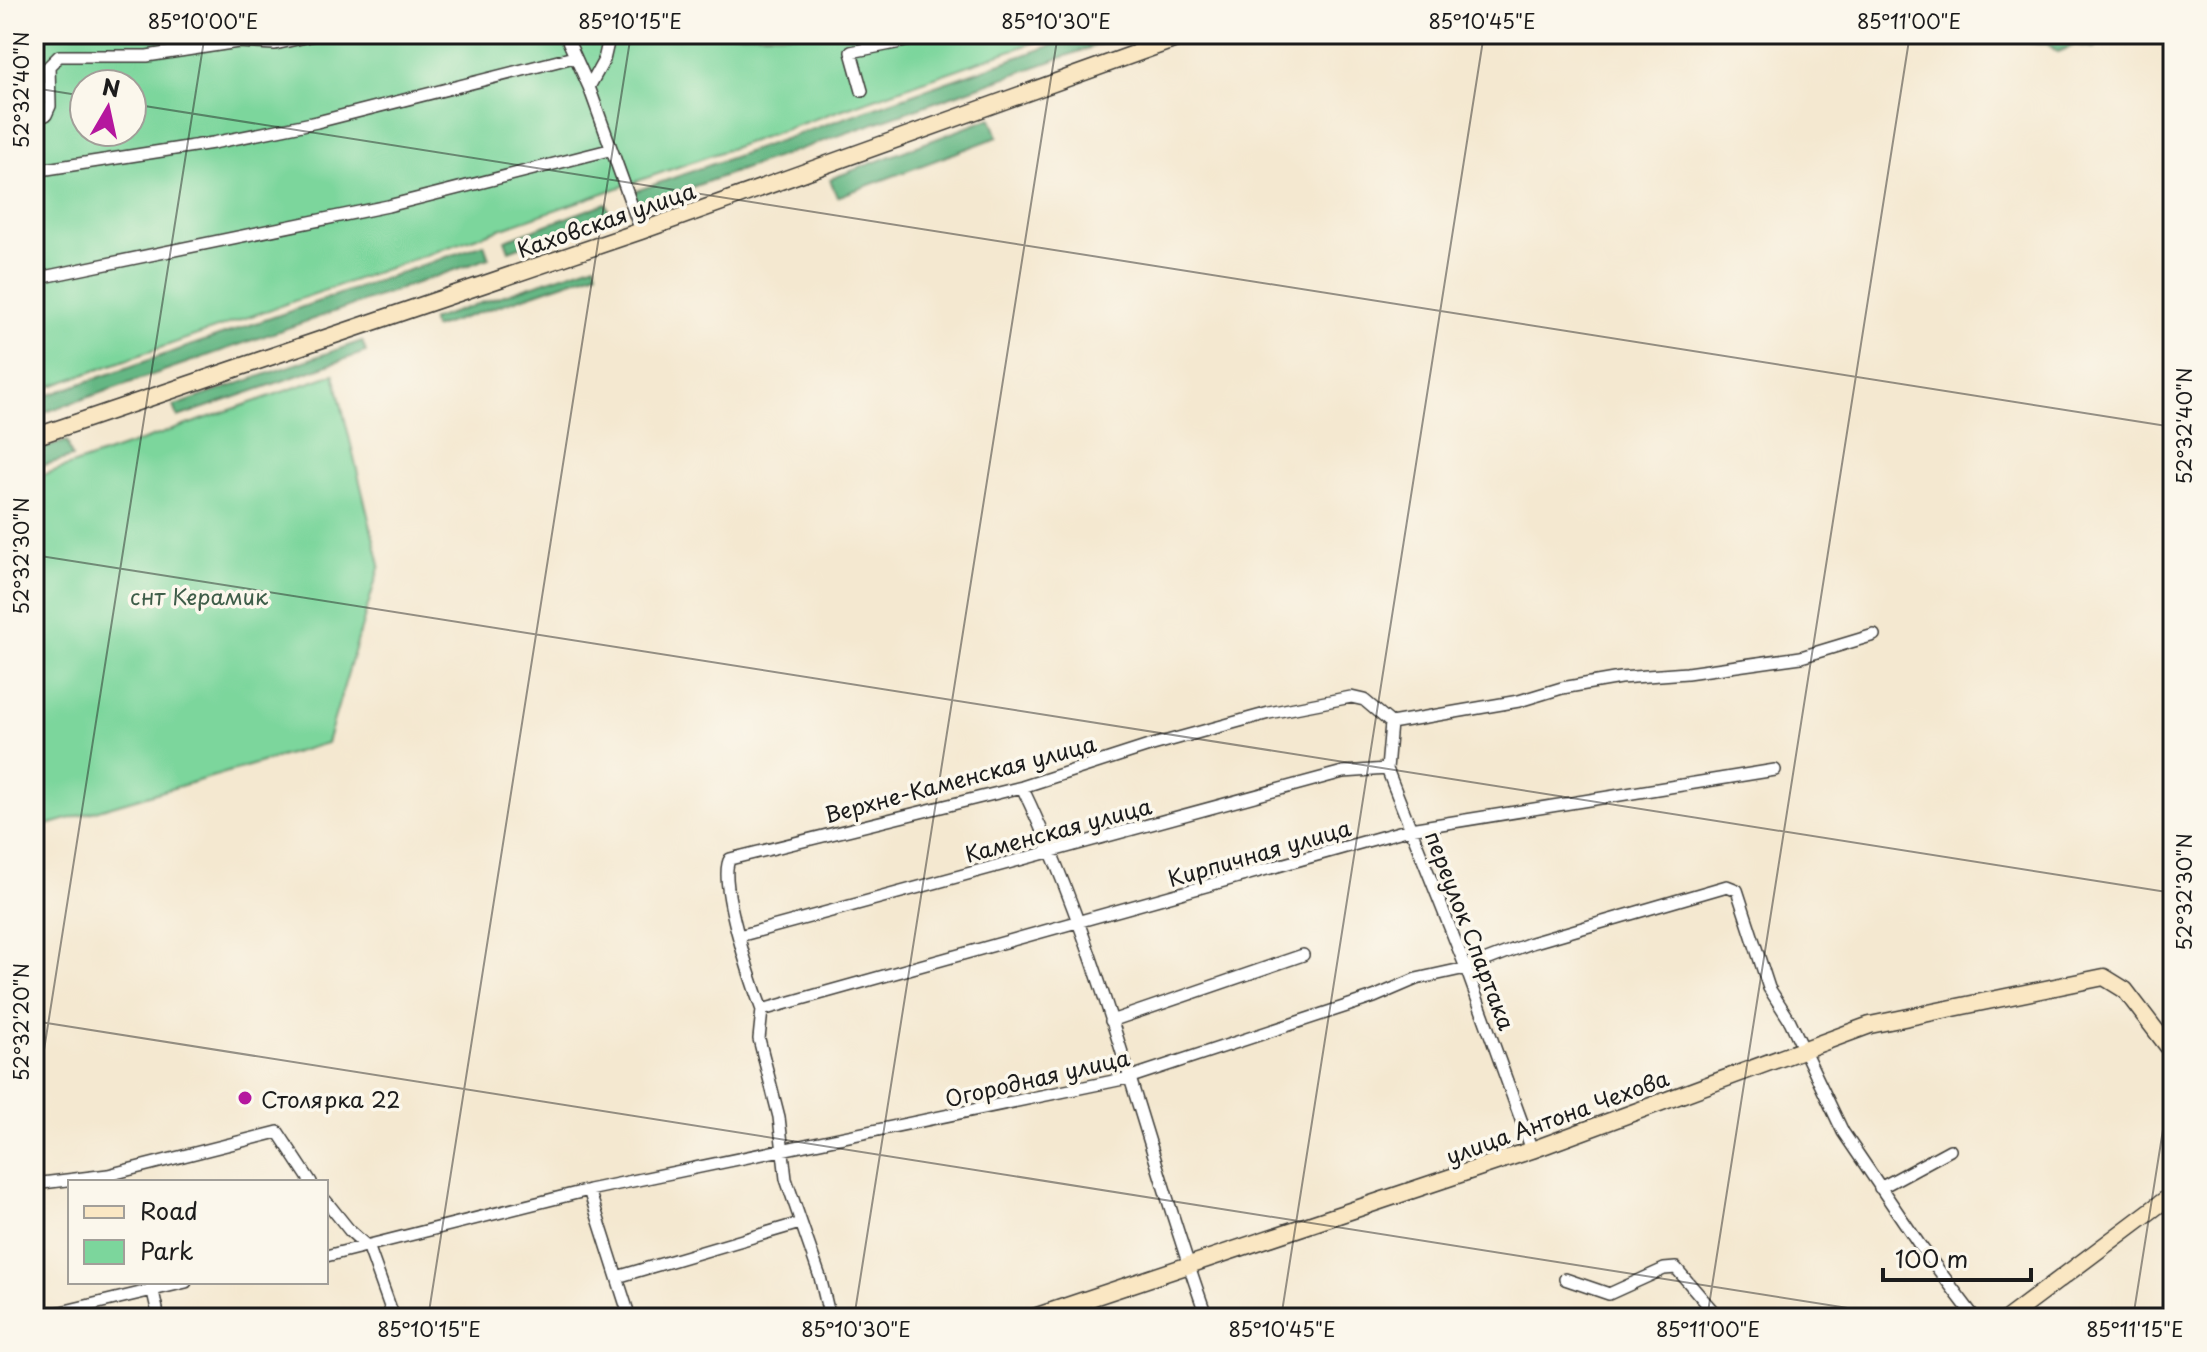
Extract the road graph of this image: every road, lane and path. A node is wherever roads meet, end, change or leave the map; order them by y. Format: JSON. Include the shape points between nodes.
{"nodes":[{"id":1,"x":319,"y":34,"type":"edge"},
{"id":2,"x":565,"y":34,"type":"edge"},
{"id":3,"x":610,"y":34,"type":"edge"},
{"id":4,"x":941,"y":34,"type":"edge"},
{"id":5,"x":1190,"y":34,"type":"edge"},
{"id":6,"x":1163,"y":38,"type":"edge"},
{"id":7,"x":574,"y":57,"type":"junction"},
{"id":8,"x":589,"y":87,"type":"junction"},
{"id":9,"x":862,"y":91,"type":"dead end"},
{"id":10,"x":34,"y":117,"type":"edge"},
{"id":11,"x":609,"y":150,"type":"junction"},
{"id":12,"x":34,"y":171,"type":"edge"},
{"id":13,"x":641,"y":231,"type":"junction"},
{"id":14,"x":34,"y":279,"type":"edge"},
{"id":15,"x":34,"y":437,"type":"edge"},
{"id":16,"x":1874,"y":635,"type":"dead end"},
{"id":17,"x":1391,"y":723,"type":"junction"},
{"id":18,"x":1387,"y":769,"type":"junction"},
{"id":19,"x":1775,"y":770,"type":"dead end"},
{"id":20,"x":1022,"y":787,"type":"junction"},
{"id":21,"x":1410,"y":829,"type":"junction"},
{"id":22,"x":1052,"y":850,"type":"junction"},
{"id":23,"x":1078,"y":924,"type":"junction"},
{"id":24,"x":739,"y":936,"type":"junction"},
{"id":25,"x":1303,"y":955,"type":"dead end"},
{"id":26,"x":1466,"y":968,"type":"junction"},
{"id":27,"x":762,"y":1010,"type":"junction"},
{"id":28,"x":1111,"y":1021,"type":"junction"},
{"id":29,"x":1802,"y":1049,"type":"junction"},
{"id":30,"x":2173,"y":1053,"type":"edge"},
{"id":31,"x":1128,"y":1078,"type":"junction"},
{"id":32,"x":781,"y":1148,"type":"junction"},
{"id":33,"x":1532,"y":1150,"type":"junction"},
{"id":34,"x":1950,"y":1150,"type":"dead end"},
{"id":35,"x":113,"y":1178,"type":"edge"},
{"id":36,"x":87,"y":1180,"type":"edge"},
{"id":37,"x":310,"y":1180,"type":"edge"},
{"id":38,"x":68,"y":1181,"type":"edge"},
{"id":39,"x":34,"y":1184,"type":"edge"},
{"id":40,"x":1880,"y":1188,"type":"junction"},
{"id":41,"x":589,"y":1190,"type":"junction"},
{"id":42,"x":2173,"y":1194,"type":"edge"},
{"id":43,"x":328,"y":1204,"type":"edge"},
{"id":44,"x":800,"y":1223,"type":"junction"},
{"id":45,"x":369,"y":1248,"type":"junction"},
{"id":46,"x":328,"y":1256,"type":"edge"},
{"id":47,"x":1188,"y":1266,"type":"junction"},
{"id":48,"x":617,"y":1277,"type":"junction"},
{"id":49,"x":1565,"y":1279,"type":"dead end"},
{"id":50,"x":152,"y":1285,"type":"edge"},
{"id":51,"x":36,"y":1318,"type":"edge"},
{"id":52,"x":159,"y":1318,"type":"edge"},
{"id":53,"x":394,"y":1318,"type":"edge"},
{"id":54,"x":630,"y":1318,"type":"edge"},
{"id":55,"x":830,"y":1318,"type":"edge"},
{"id":56,"x":1031,"y":1318,"type":"edge"},
{"id":57,"x":1207,"y":1318,"type":"edge"},
{"id":58,"x":1719,"y":1318,"type":"edge"},
{"id":59,"x":1975,"y":1318,"type":"edge"},
{"id":60,"x":2008,"y":1318,"type":"edge"}],
"edges":[{"from":1,"to":10,"type":"street","via":[[275,44],[238,42],[136,57],[59,56],[49,66],[50,106],[46,115]]},
{"from":2,"to":7,"type":"street"},
{"from":3,"to":8,"type":"street"},
{"from":4,"to":9,"type":"street","via":[[851,52]]},
{"from":5,"to":6,"type":"street","name":"Каховская улица"},
{"from":6,"to":13,"type":"street","name":"Каховская улица"},
{"from":7,"to":8,"type":"street"},
{"from":7,"to":12,"type":"street","via":[[317,122]]},
{"from":8,"to":11,"type":"street"},
{"from":11,"to":13,"type":"street"},
{"from":11,"to":14,"type":"street","via":[[388,206]]},
{"from":13,"to":15,"type":"street","name":"Каховская улица"},
{"from":16,"to":17,"type":"street","via":[[1801,657],[1620,678]]},
{"from":17,"to":18,"type":"street","name":"переулок Спартака"},
{"from":17,"to":20,"type":"street","name":"Верхне-Каменская улица","via":[[1364,700],[1335,700],[1149,746]]},
{"from":18,"to":21,"type":"street","name":"переулок Спартака"},
{"from":18,"to":22,"type":"street","name":"Каменская улица","via":[[1343,772]]},
{"from":19,"to":21,"type":"street","name":"Кирпичная улица"},
{"from":20,"to":22,"type":"street"},
{"from":20,"to":24,"type":"street","name":"Верхне-Каменская улица","via":[[730,859],[726,868]]},
{"from":21,"to":23,"type":"street","name":"Кирпичная улица"},
{"from":21,"to":26,"type":"street","name":"переулок Спартака"},
{"from":22,"to":23,"type":"street"},
{"from":22,"to":24,"type":"street","name":"Каменская улица"},
{"from":23,"to":27,"type":"street","name":"Кирпичная улица"},
{"from":23,"to":28,"type":"street"},
{"from":24,"to":27,"type":"street","name":"Верхне-Каменская улица"},
{"from":25,"to":28,"type":"street"},
{"from":26,"to":29,"type":"street","name":"Огородная улица","via":[[1531,943],[1731,886],[1738,893],[1765,979]]},
{"from":26,"to":31,"type":"street","name":"Огородная улица","via":[[1416,979]]},
{"from":26,"to":33,"type":"street","name":"переулок Спартака"},
{"from":27,"to":32,"type":"street","name":"Верхне-Каменская улица","via":[[759,1039],[779,1117]]},
{"from":28,"to":31,"type":"street"},
{"from":29,"to":30,"type":"street","name":"улица Антона Чехова","via":[[1906,1016],[2104,977],[2125,990]]},
{"from":29,"to":33,"type":"street","name":"улица Антона Чехова"},
{"from":29,"to":40,"type":"street","via":[[1843,1132]]},
{"from":31,"to":32,"type":"street","name":"Огородная улица","via":[[960,1116]]},
{"from":31,"to":47,"type":"street"},
{"from":32,"to":41,"type":"street","name":"Огородная улица"},
{"from":32,"to":44,"type":"street","name":"Верхне-Каменская улица"},
{"from":33,"to":47,"type":"street","name":"улица Антона Чехова"},
{"from":34,"to":40,"type":"street"},
{"from":35,"to":36,"type":"street"},
{"from":35,"to":37,"type":"street","via":[[278,1132]]},
{"from":38,"to":39,"type":"street"},
{"from":40,"to":59,"type":"street"},
{"from":41,"to":45,"type":"street","name":"Огородная улица"},
{"from":41,"to":48,"type":"street"},
{"from":42,"to":60,"type":"street"},
{"from":43,"to":45,"type":"street"},
{"from":44,"to":48,"type":"street"},
{"from":44,"to":55,"type":"street","name":"Верхне-Каменская улица"},
{"from":45,"to":46,"type":"street","name":"Огородная улица"},
{"from":45,"to":53,"type":"street"},
{"from":47,"to":56,"type":"street","name":"улица Антона Чехова"},
{"from":47,"to":57,"type":"street"},
{"from":48,"to":54,"type":"street"},
{"from":49,"to":58,"type":"street","via":[[1609,1294],[1676,1268]]},
{"from":50,"to":51,"type":"street"},
{"from":50,"to":52,"type":"street"}]}
